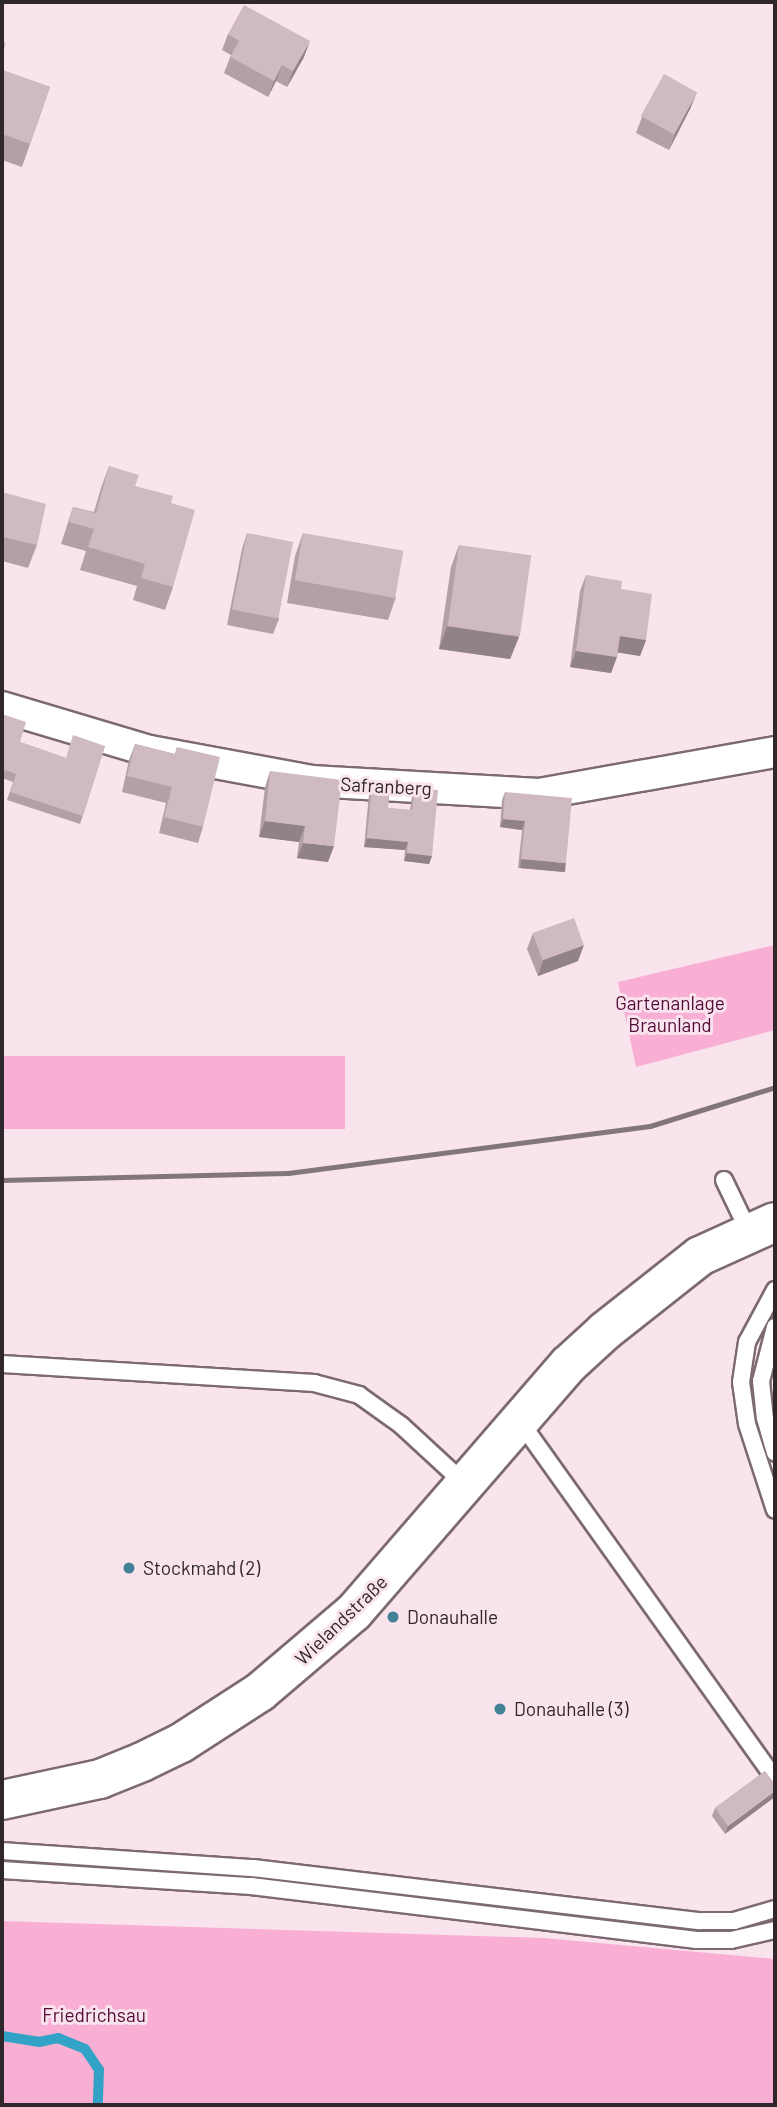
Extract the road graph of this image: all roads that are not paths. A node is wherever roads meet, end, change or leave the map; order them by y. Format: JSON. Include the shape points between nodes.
{"nodes":[{"id":1,"x":2,"y":707,"type":"edge"},
{"id":2,"x":775,"y":752,"type":"edge"},
{"id":3,"x":724,"y":1180,"type":"dead end"},
{"id":4,"x":769,"y":1225,"type":"edge"},
{"id":5,"x":775,"y":1290,"type":"edge"},
{"id":6,"x":775,"y":1327,"type":"edge"},
{"id":7,"x":2,"y":1364,"type":"edge"},
{"id":8,"x":519,"y":1420,"type":"junction"},
{"id":9,"x":775,"y":1453,"type":"edge"},
{"id":10,"x":465,"y":1484,"type":"junction"},
{"id":11,"x":775,"y":1510,"type":"edge"},
{"id":12,"x":775,"y":1779,"type":"edge"},
{"id":13,"x":2,"y":1800,"type":"edge"},
{"id":14,"x":2,"y":1851,"type":"edge"},
{"id":15,"x":2,"y":1870,"type":"edge"},
{"id":16,"x":775,"y":1909,"type":"edge"},
{"id":17,"x":775,"y":1930,"type":"edge"}],
"edges":[{"from":1,"to":2,"type":"street","name":"Safranberg","via":[[150,751],[312,782],[539,794]]},
{"from":3,"to":4,"type":"lane"},
{"from":4,"to":8,"type":"street","name":"Wielandstraße","via":[[671,1275],[605,1331]]},
{"from":5,"to":11,"type":"lane","via":[[747,1342],[741,1382],[747,1424]]},
{"from":6,"to":9,"type":"lane","via":[[761,1381]]},
{"from":7,"to":10,"type":"lane","via":[[325,1386],[359,1395],[401,1425]]},
{"from":8,"to":10,"type":"street","name":"Wielandstraße"},
{"from":8,"to":12,"type":"lane"},
{"from":10,"to":13,"type":"street","name":"Wielandstraße","via":[[354,1612],[220,1720],[100,1779]]},
{"from":14,"to":16,"type":"lane","via":[[241,1867],[709,1921],[734,1921]]},
{"from":15,"to":17,"type":"lane","via":[[240,1885],[697,1940],[731,1940]]}]}
